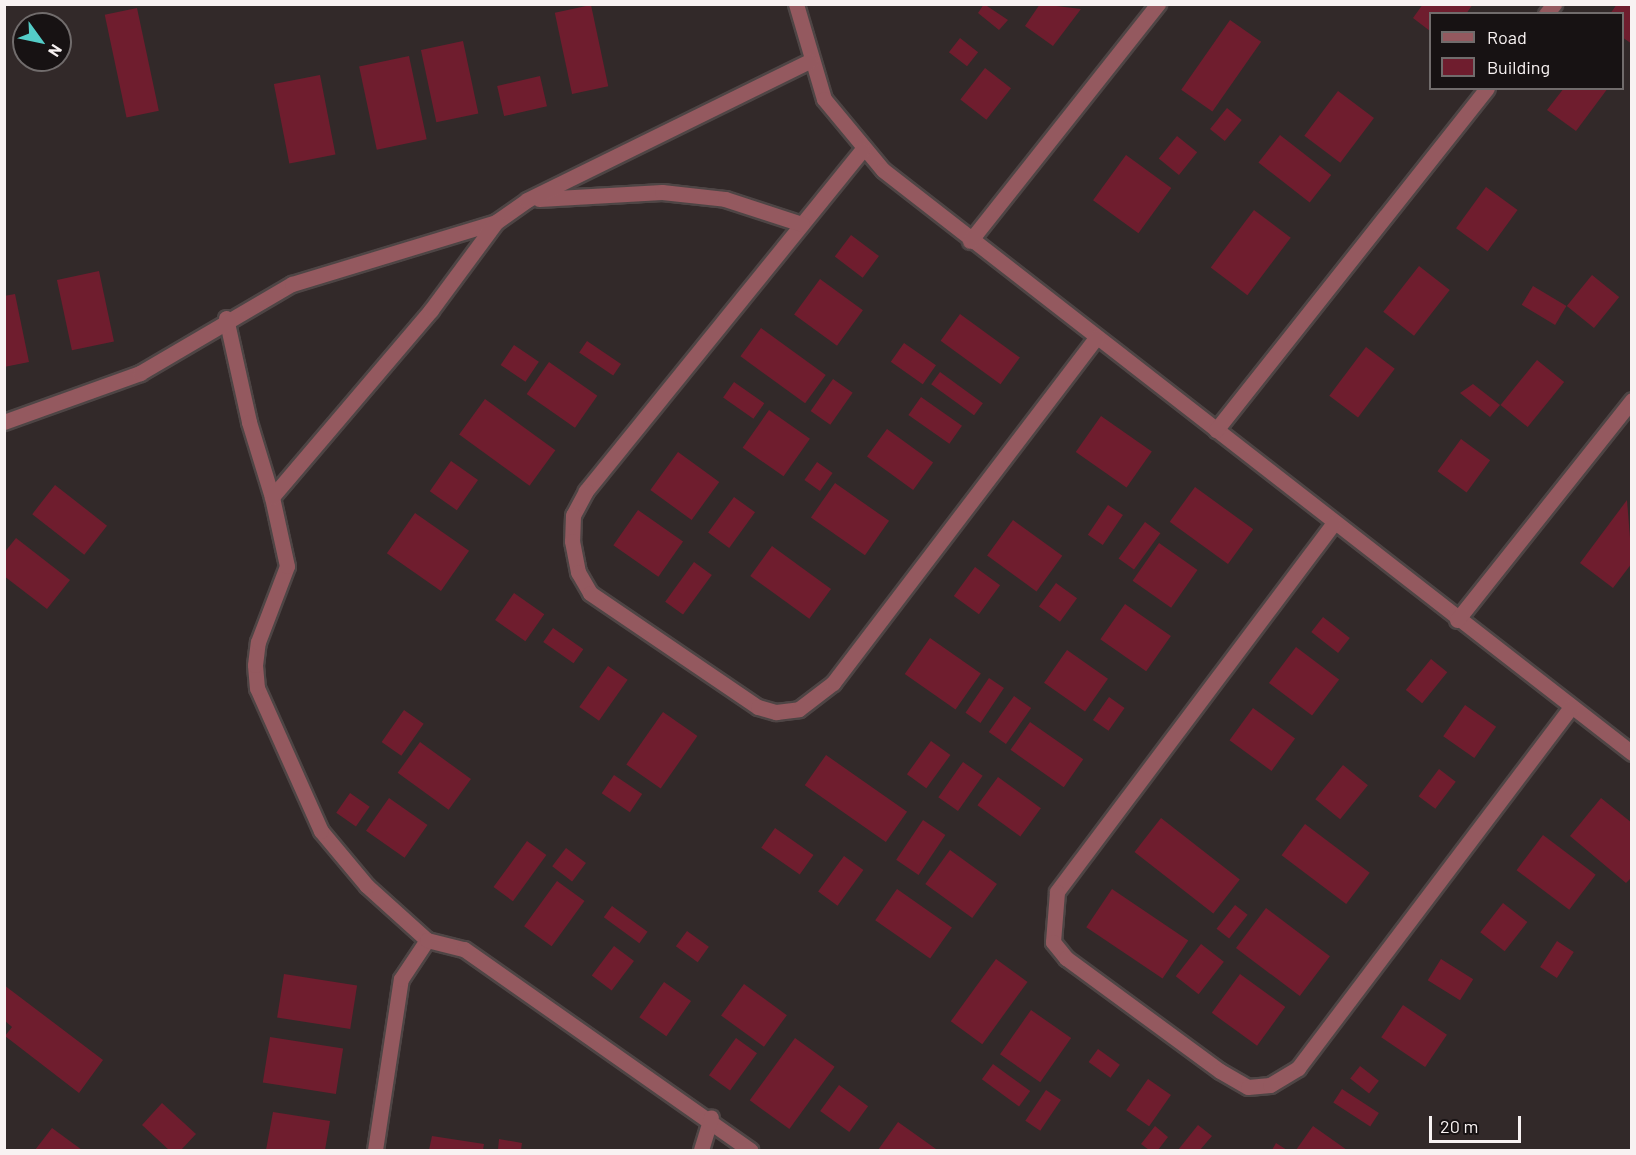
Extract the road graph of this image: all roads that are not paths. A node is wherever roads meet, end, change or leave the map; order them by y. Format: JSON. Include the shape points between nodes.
{"nodes":[{"id":1,"x":796,"y":4,"type":"edge"},
{"id":2,"x":1158,"y":4,"type":"edge"},
{"id":3,"x":810,"y":61,"type":"junction"},
{"id":4,"x":1485,"y":90,"type":"edge"},
{"id":5,"x":862,"y":150,"type":"junction"},
{"id":6,"x":527,"y":200,"type":"junction"},
{"id":7,"x":496,"y":222,"type":"junction"},
{"id":8,"x":802,"y":224,"type":"junction"},
{"id":9,"x":970,"y":242,"type":"junction"},
{"id":10,"x":226,"y":318,"type":"junction"},
{"id":11,"x":1097,"y":337,"type":"junction"},
{"id":12,"x":1632,"y":400,"type":"edge"},
{"id":13,"x":4,"y":422,"type":"edge"},
{"id":14,"x":1216,"y":430,"type":"junction"},
{"id":15,"x":272,"y":497,"type":"junction"},
{"id":16,"x":1333,"y":524,"type":"junction"},
{"id":17,"x":1457,"y":620,"type":"junction"},
{"id":18,"x":1571,"y":707,"type":"junction"},
{"id":19,"x":1632,"y":753,"type":"edge"},
{"id":20,"x":428,"y":940,"type":"junction"},
{"id":21,"x":711,"y":1118,"type":"junction"},
{"id":22,"x":375,"y":1150,"type":"edge"},
{"id":23,"x":701,"y":1150,"type":"edge"},
{"id":24,"x":750,"y":1150,"type":"edge"}],
"edges":[{"from":1,"to":3,"type":"street"},
{"from":2,"to":9,"type":"street"},
{"from":3,"to":5,"type":"street","via":[[824,99]]},
{"from":3,"to":6,"type":"street"},
{"from":4,"to":14,"type":"street"},
{"from":5,"to":8,"type":"street"},
{"from":5,"to":9,"type":"street"},
{"from":6,"to":7,"type":"street"},
{"from":6,"to":8,"type":"street","via":[[673,193],[725,199]]},
{"from":7,"to":10,"type":"street","via":[[292,284]]},
{"from":7,"to":15,"type":"street","via":[[424,319]]},
{"from":8,"to":11,"type":"street","via":[[586,491],[573,515],[578,572],[590,593],[758,707],[776,712],[799,709],[833,683]]},
{"from":9,"to":11,"type":"street"},
{"from":10,"to":13,"type":"street","via":[[140,373]]},
{"from":10,"to":15,"type":"street","via":[[249,423]]},
{"from":11,"to":14,"type":"street"},
{"from":12,"to":17,"type":"street"},
{"from":14,"to":16,"type":"street"},
{"from":15,"to":20,"type":"street","via":[[287,566],[258,642],[257,688],[321,831],[367,886]]},
{"from":16,"to":17,"type":"street"},
{"from":16,"to":18,"type":"street","via":[[1057,891],[1053,942],[1066,958],[1220,1071],[1248,1087],[1270,1085],[1298,1068]]},
{"from":17,"to":18,"type":"street"},
{"from":18,"to":19,"type":"street"},
{"from":20,"to":21,"type":"street","via":[[464,949]]},
{"from":20,"to":22,"type":"street","via":[[400,979]]},
{"from":21,"to":23,"type":"street"},
{"from":21,"to":24,"type":"street"}]}
